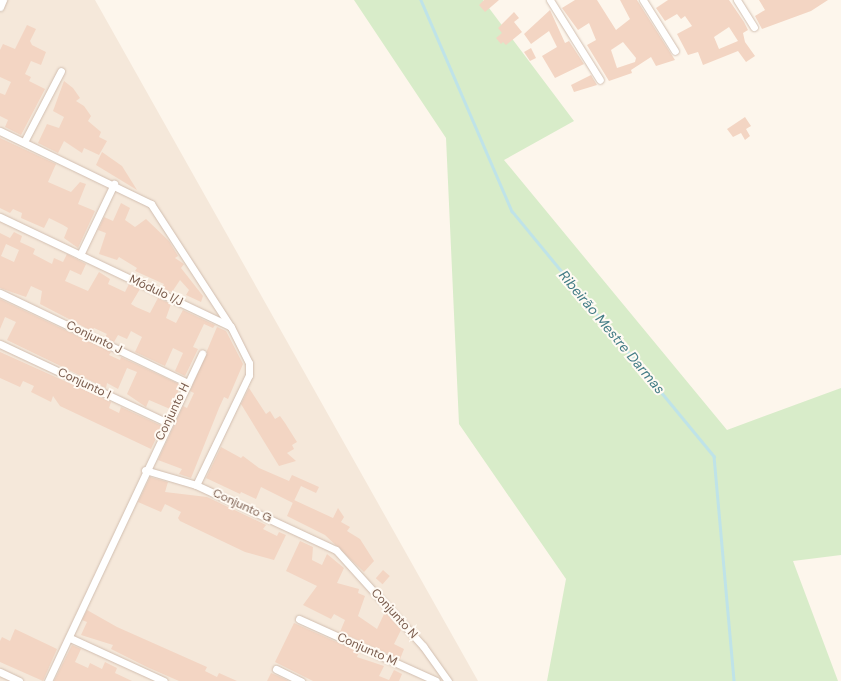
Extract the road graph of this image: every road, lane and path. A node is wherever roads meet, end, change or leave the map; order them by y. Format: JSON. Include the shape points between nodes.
{"nodes":[{"id":1,"x":3,"y":0,"type":"edge"},
{"id":2,"x":550,"y":0,"type":"edge"},
{"id":3,"x":643,"y":0,"type":"edge"},
{"id":4,"x":737,"y":0,"type":"edge"},
{"id":5,"x":0,"y":7,"type":"edge"},
{"id":6,"x":754,"y":27,"type":"dead end"},
{"id":7,"x":675,"y":52,"type":"dead end"},
{"id":8,"x":62,"y":71,"type":"dead end"},
{"id":9,"x":600,"y":80,"type":"dead end"},
{"id":10,"x":0,"y":131,"type":"edge"},
{"id":11,"x":24,"y":142,"type":"junction"},
{"id":12,"x":114,"y":184,"type":"junction"},
{"id":13,"x":0,"y":217,"type":"edge"},
{"id":14,"x":80,"y":255,"type":"junction"},
{"id":15,"x":0,"y":293,"type":"edge"},
{"id":16,"x":231,"y":327,"type":"junction"},
{"id":17,"x":0,"y":344,"type":"edge"},
{"id":18,"x":202,"y":353,"type":"dead end"},
{"id":19,"x":188,"y":383,"type":"junction"},
{"id":20,"x":168,"y":423,"type":"junction"},
{"id":21,"x":145,"y":470,"type":"junction"},
{"id":22,"x":196,"y":485,"type":"junction"},
{"id":23,"x":336,"y":550,"type":"joint"},
{"id":24,"x":298,"y":619,"type":"dead end"},
{"id":25,"x":70,"y":638,"type":"junction"},
{"id":26,"x":276,"y":670,"type":"dead end"},
{"id":27,"x":0,"y":672,"type":"edge"},
{"id":28,"x":19,"y":681,"type":"edge"},
{"id":29,"x":48,"y":681,"type":"edge"},
{"id":30,"x":164,"y":681,"type":"edge"},
{"id":31,"x":301,"y":681,"type":"edge"},
{"id":32,"x":436,"y":681,"type":"edge"},
{"id":33,"x":448,"y":681,"type":"edge"}],
"edges":[{"from":1,"to":5,"type":"street"},
{"from":2,"to":9,"type":"street"},
{"from":3,"to":7,"type":"street"},
{"from":4,"to":6,"type":"street"},
{"from":8,"to":11,"type":"street"},
{"from":10,"to":11,"type":"street"},
{"from":11,"to":12,"type":"street"},
{"from":12,"to":14,"type":"street"},
{"from":12,"to":16,"type":"street","via":[[151,204]]},
{"from":13,"to":14,"type":"street","name":"Módulo I/J"},
{"from":14,"to":16,"type":"street","name":"Módulo I/J"},
{"from":15,"to":19,"type":"street","name":"Conjunto J"},
{"from":16,"to":22,"type":"street","via":[[248,363],[249,375]]},
{"from":17,"to":20,"type":"street","name":"Conjunto I"},
{"from":18,"to":19,"type":"street","name":"Conjunto H"},
{"from":19,"to":20,"type":"street","name":"Conjunto H"},
{"from":20,"to":21,"type":"street","name":"Conjunto H"},
{"from":21,"to":22,"type":"street","name":"Conjunto G"},
{"from":21,"to":25,"type":"street","name":"Conjunto H"},
{"from":22,"to":23,"type":"street","name":"Conjunto G"},
{"from":23,"to":33,"type":"street","name":"Conjunto N","via":[[423,646]]},
{"from":24,"to":32,"type":"street","name":"Conjunto M"},
{"from":25,"to":29,"type":"street","name":"Conjunto H"},
{"from":25,"to":30,"type":"street"},
{"from":26,"to":31,"type":"street"},
{"from":27,"to":28,"type":"street"}]}
